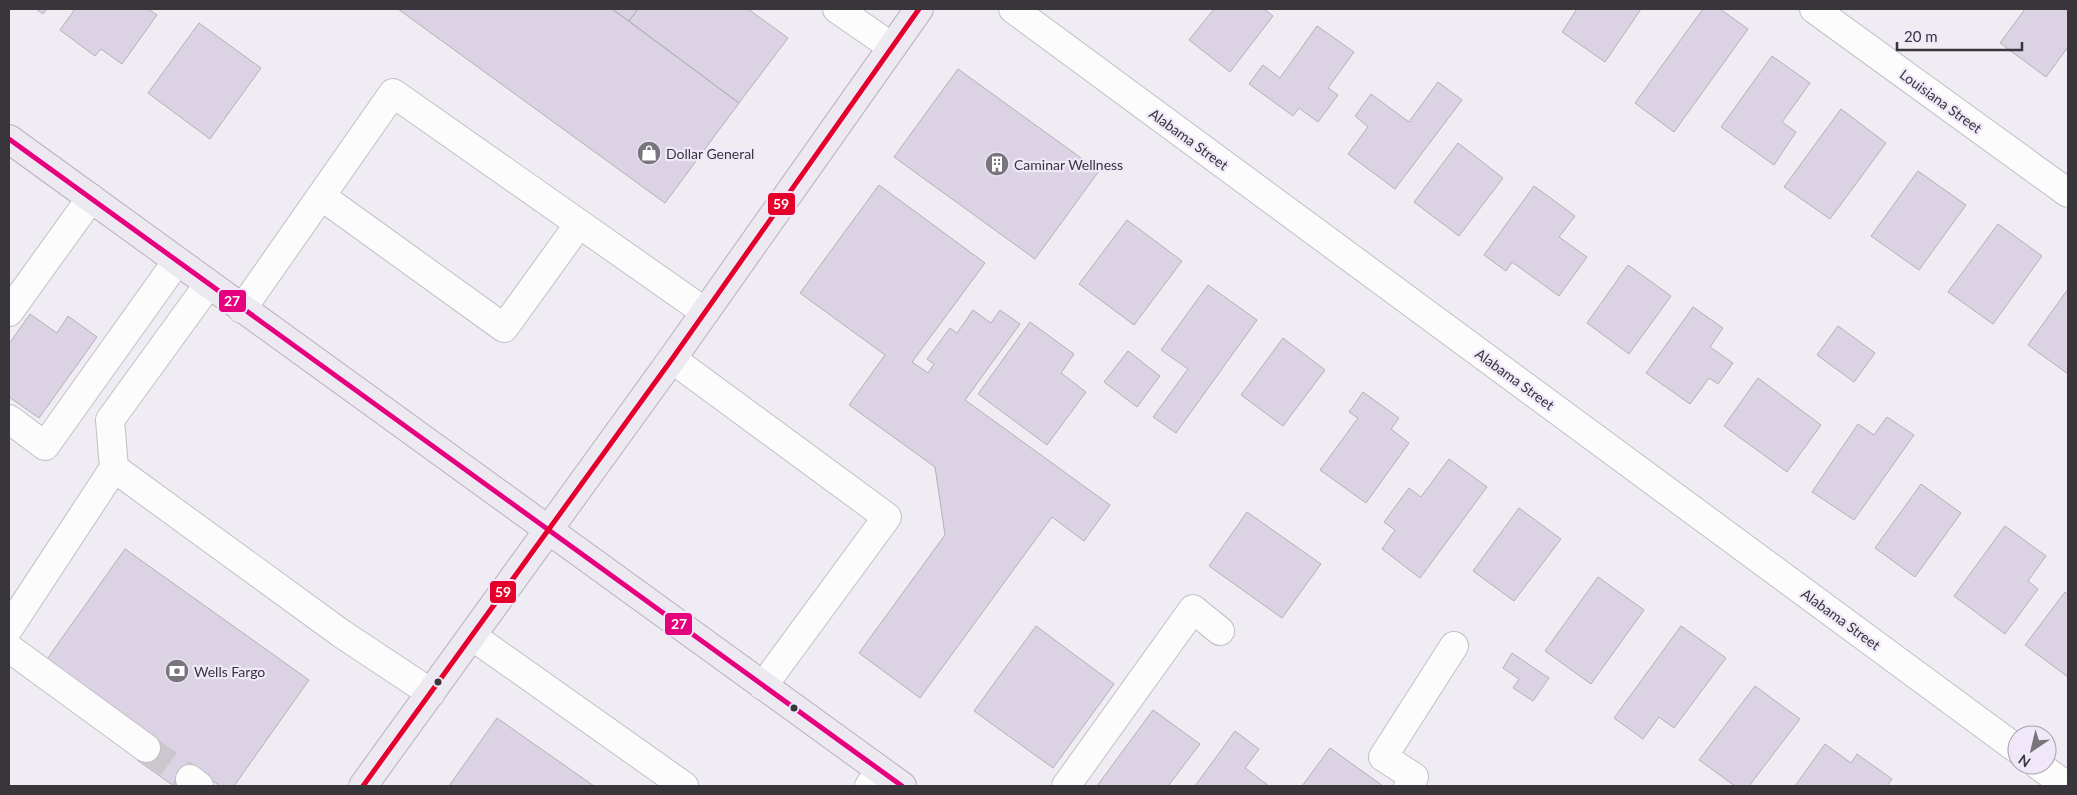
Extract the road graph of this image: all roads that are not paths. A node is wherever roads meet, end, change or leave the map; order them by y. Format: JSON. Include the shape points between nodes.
{"nodes":[{"id":1,"x":837,"y":9,"type":"edge"},
{"id":2,"x":919,"y":9,"type":"edge"},
{"id":3,"x":1013,"y":9,"type":"edge"},
{"id":4,"x":1814,"y":9,"type":"edge"},
{"id":5,"x":892,"y":47,"type":"junction"},
{"id":6,"x":9,"y":139,"type":"edge"},
{"id":7,"x":2068,"y":192,"type":"edge"},
{"id":8,"x":321,"y":196,"type":"junction"},
{"id":9,"x":91,"y":198,"type":"junction"},
{"id":10,"x":579,"y":224,"type":"junction"},
{"id":11,"x":177,"y":262,"type":"junction"},
{"id":12,"x":208,"y":285,"type":"junction"},
{"id":13,"x":242,"y":309,"type":"junction"},
{"id":14,"x":9,"y":312,"type":"edge"},
{"id":15,"x":705,"y":312,"type":"junction"},
{"id":16,"x":672,"y":359,"type":"junction"},
{"id":17,"x":9,"y":419,"type":"edge"},
{"id":18,"x":114,"y":468,"type":"junction"},
{"id":19,"x":547,"y":530,"type":"junction"},
{"id":20,"x":9,"y":628,"type":"edge"},
{"id":21,"x":1220,"y":631,"type":"dead end"},
{"id":22,"x":472,"y":636,"type":"junction"},
{"id":23,"x":1454,"y":646,"type":"dead end"},
{"id":24,"x":9,"y":648,"type":"edge"},
{"id":25,"x":763,"y":686,"type":"junction"},
{"id":26,"x":431,"y":693,"type":"junction"},
{"id":27,"x":2007,"y":742,"type":"edge"},
{"id":28,"x":146,"y":748,"type":"tunnel mouth"},
{"id":29,"x":2052,"y":775,"type":"edge"},
{"id":30,"x":875,"y":778,"type":"edge"},
{"id":31,"x":363,"y":786,"type":"edge"},
{"id":32,"x":684,"y":786,"type":"edge"},
{"id":33,"x":902,"y":786,"type":"edge"},
{"id":34,"x":1066,"y":786,"type":"edge"},
{"id":35,"x":1408,"y":786,"type":"edge"},
{"id":36,"x":2067,"y":786,"type":"edge"}],
"edges":[{"from":1,"to":5,"type":"street"},
{"from":2,"to":5,"type":"main road"},
{"from":3,"to":27,"type":"street","name":"Alabama Street"},
{"from":4,"to":7,"type":"street","name":"Louisiana Street"},
{"from":5,"to":15,"type":"main road"},
{"from":6,"to":9,"type":"main road"},
{"from":8,"to":10,"type":"street","via":[[393,94]]},
{"from":8,"to":10,"type":"street","via":[[504,328]]},
{"from":8,"to":13,"type":"street"},
{"from":9,"to":11,"type":"main road"},
{"from":9,"to":14,"type":"street"},
{"from":10,"to":15,"type":"street"},
{"from":11,"to":12,"type":"main road"},
{"from":11,"to":17,"type":"street","via":[[45,446]]},
{"from":12,"to":13,"type":"main road"},
{"from":12,"to":18,"type":"street","via":[[110,420]]},
{"from":13,"to":19,"type":"main road"},
{"from":15,"to":16,"type":"main road"},
{"from":16,"to":19,"type":"main road"},
{"from":16,"to":25,"type":"street","via":[[887,517]]},
{"from":18,"to":20,"type":"street"},
{"from":18,"to":26,"type":"street","via":[[342,634]]},
{"from":19,"to":22,"type":"main road"},
{"from":19,"to":25,"type":"main road"},
{"from":21,"to":34,"type":"street","via":[[1193,609]]},
{"from":22,"to":26,"type":"main road"},
{"from":22,"to":32,"type":"street"},
{"from":23,"to":35,"type":"street","via":[[1384,757],[1414,777]]},
{"from":24,"to":28,"type":"street"},
{"from":25,"to":30,"type":"main road"},
{"from":26,"to":31,"type":"main road"},
{"from":29,"to":36,"type":"street"},
{"from":30,"to":33,"type":"main road"}]}
